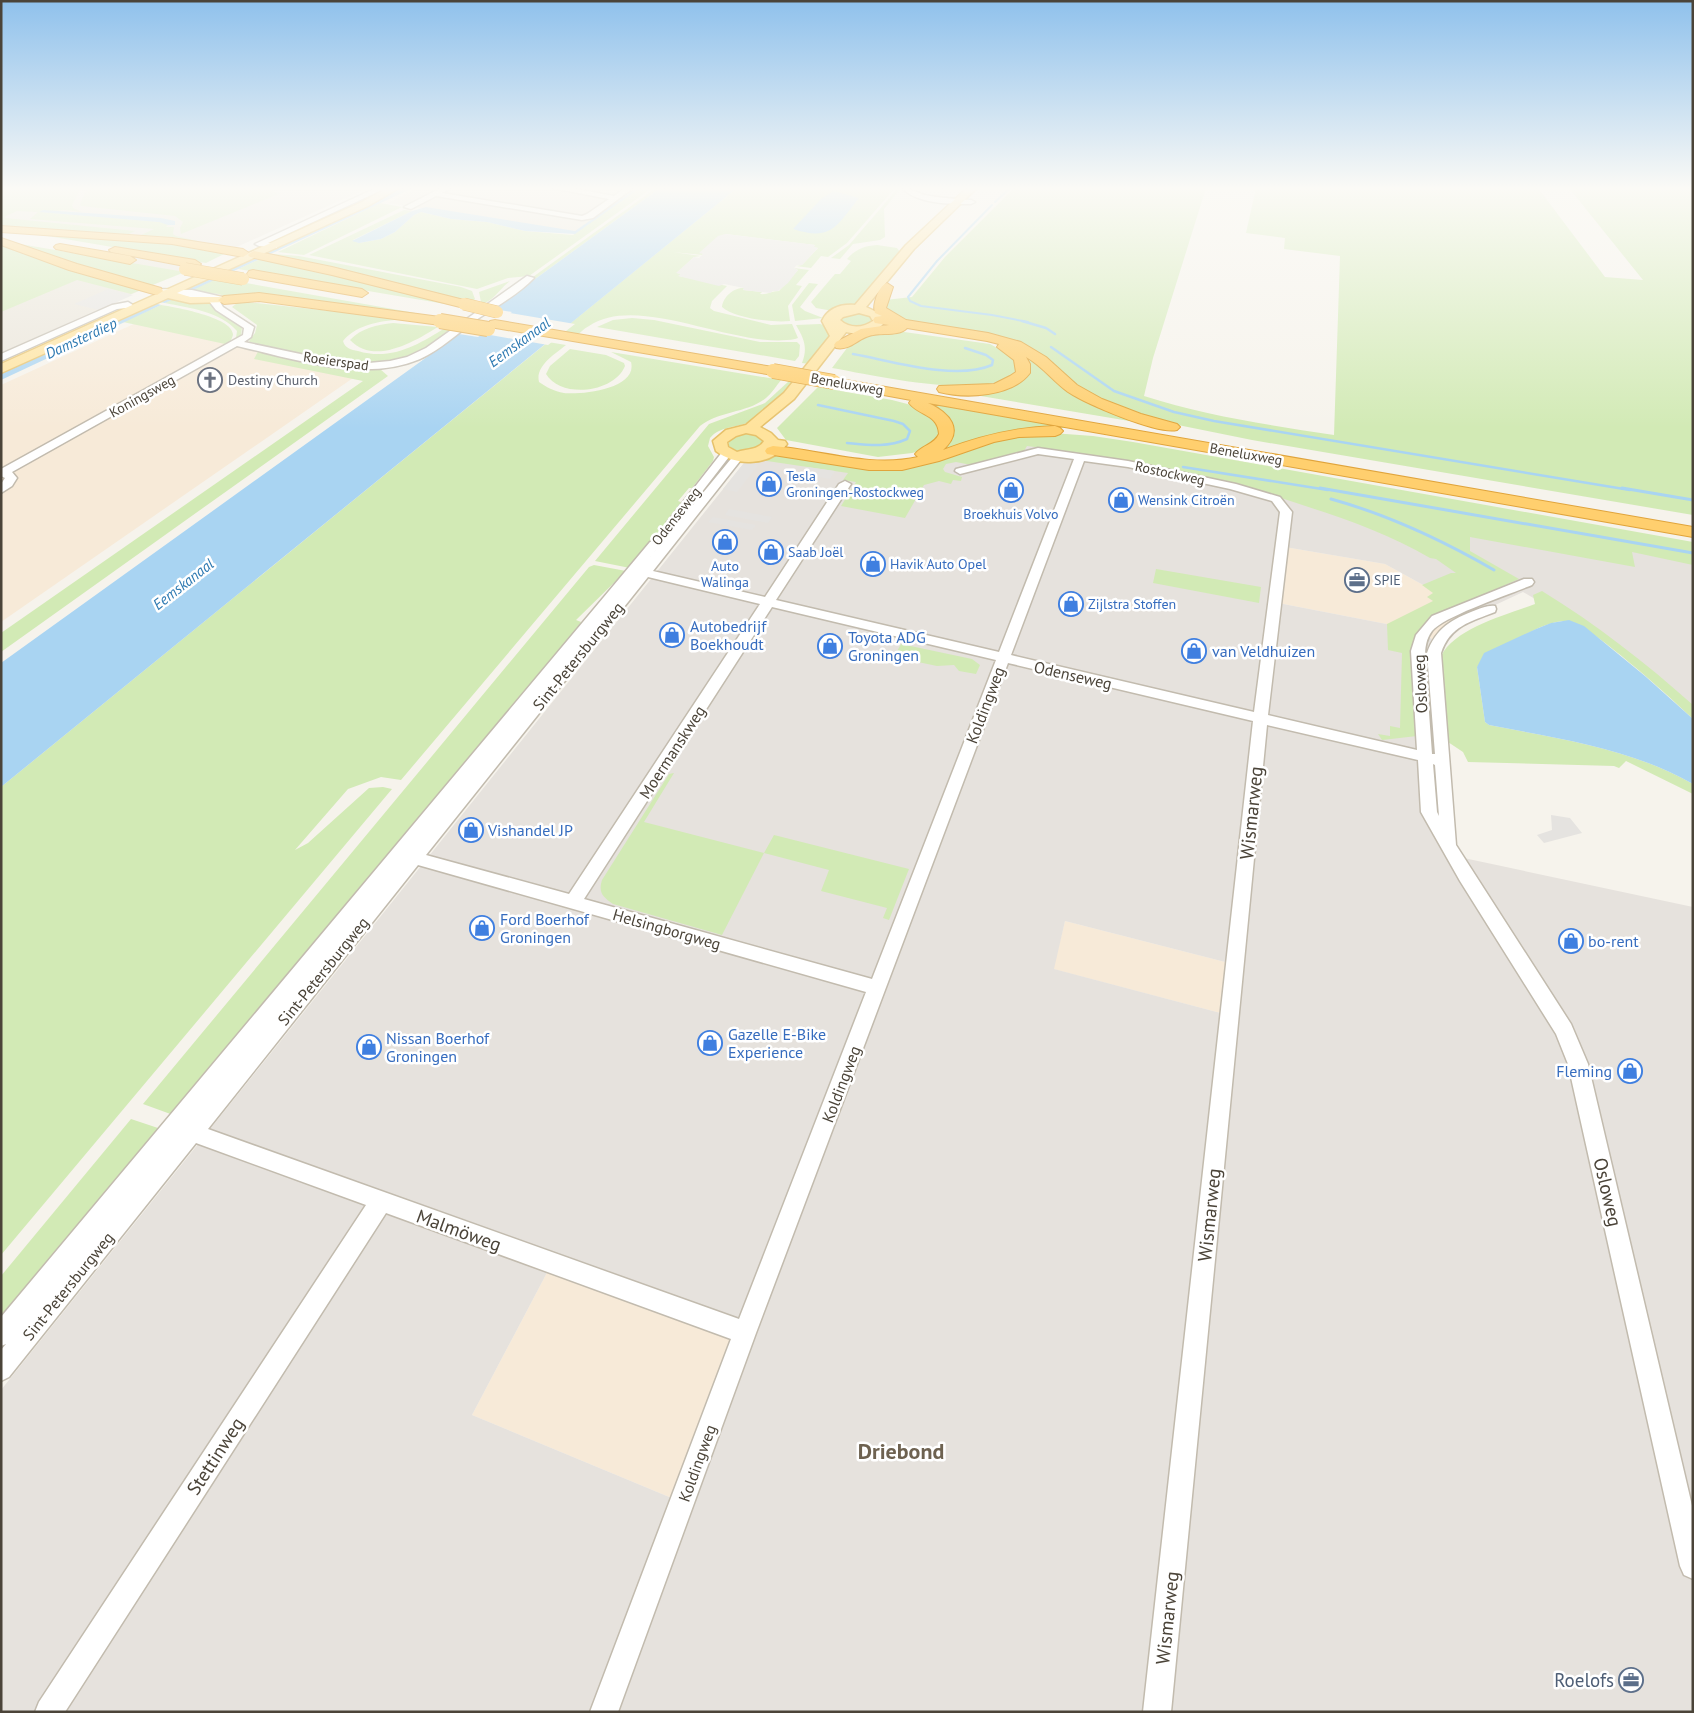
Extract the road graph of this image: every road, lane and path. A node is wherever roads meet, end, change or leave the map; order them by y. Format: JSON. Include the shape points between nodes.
{"nodes":[{"id":1,"x":77,"y":268,"type":"edge"},
{"id":2,"x":201,"y":268,"type":"edge"},
{"id":3,"x":224,"y":268,"type":"edge"},
{"id":4,"x":224,"y":268,"type":"edge"},
{"id":5,"x":319,"y":268,"type":"edge"},
{"id":6,"x":895,"y":268,"type":"edge"},
{"id":7,"x":904,"y":268,"type":"edge"},
{"id":8,"x":530,"y":278,"type":"dead end"},
{"id":9,"x":887,"y":287,"type":"junction"},
{"id":10,"x":161,"y":297,"type":"junction"},
{"id":11,"x":222,"y":305,"type":"junction"},
{"id":12,"x":864,"y":310,"type":"junction"},
{"id":13,"x":452,"y":313,"type":"junction"},
{"id":14,"x":878,"y":323,"type":"junction"},
{"id":15,"x":905,"y":326,"type":"junction"},
{"id":16,"x":842,"y":333,"type":"junction"},
{"id":17,"x":592,"y":336,"type":"junction"},
{"id":18,"x":237,"y":343,"type":"junction"},
{"id":19,"x":1,"y":358,"type":"edge"},
{"id":20,"x":1,"y":364,"type":"edge"},
{"id":21,"x":1,"y":369,"type":"edge"},
{"id":22,"x":837,"y":379,"type":"junction"},
{"id":23,"x":865,"y":380,"type":"junction"},
{"id":24,"x":878,"y":390,"type":"junction"},
{"id":25,"x":772,"y":435,"type":"junction"},
{"id":26,"x":1145,"y":436,"type":"junction"},
{"id":27,"x":1256,"y":447,"type":"junction"},
{"id":28,"x":1080,"y":457,"type":"junction"},
{"id":29,"x":732,"y":459,"type":"junction"},
{"id":30,"x":960,"y":471,"type":"dead end"},
{"id":31,"x":2,"y":472,"type":"edge"},
{"id":32,"x":845,"y":484,"type":"dead end"},
{"id":33,"x":1,"y":490,"type":"edge"},
{"id":34,"x":1693,"y":521,"type":"edge"},
{"id":35,"x":1693,"y":532,"type":"edge"},
{"id":36,"x":639,"y":572,"type":"junction"},
{"id":37,"x":769,"y":602,"type":"junction"},
{"id":38,"x":1002,"y":658,"type":"junction"},
{"id":39,"x":1260,"y":719,"type":"junction"},
{"id":40,"x":1424,"y":757,"type":"junction"},
{"id":41,"x":1442,"y":761,"type":"junction"},
{"id":42,"x":1449,"y":848,"type":"junction"},
{"id":43,"x":407,"y":855,"type":"junction"},
{"id":44,"x":573,"y":902,"type":"junction"},
{"id":45,"x":878,"y":988,"type":"junction"},
{"id":46,"x":183,"y":1129,"type":"junction"},
{"id":47,"x":381,"y":1201,"type":"junction"},
{"id":48,"x":745,"y":1333,"type":"junction"},
{"id":49,"x":1,"y":1335,"type":"edge"},
{"id":50,"x":1,"y":1368,"type":"edge"},
{"id":51,"x":1693,"y":1566,"type":"edge"},
{"id":52,"x":49,"y":1712,"type":"edge"},
{"id":53,"x":604,"y":1712,"type":"edge"},
{"id":54,"x":1157,"y":1712,"type":"edge"}],
"edges":[{"from":1,"to":10,"type":"highway"},
{"from":2,"to":13,"type":"highway","name":"Beneluxweg","bridge":true},
{"from":3,"to":10,"type":"main road"},
{"from":4,"to":10,"type":"main road"},
{"from":5,"to":13,"type":"highway"},
{"from":6,"to":12,"type":"main road"},
{"from":7,"to":9,"type":"main road"},
{"from":8,"to":18,"type":"street","name":"Roeierspad","via":[[430,349],[393,364],[347,366]]},
{"from":9,"to":12,"type":"main road"},
{"from":9,"to":15,"type":"highway","via":[[880,310]]},
{"from":10,"to":11,"type":"main road"},
{"from":10,"to":19,"type":"street","via":[[115,307]]},
{"from":10,"to":20,"type":"main road"},
{"from":10,"to":21,"type":"main road"},
{"from":11,"to":13,"type":"highway","via":[[245,300]]},
{"from":11,"to":18,"type":"street","via":[[250,329],[246,337]]},
{"from":12,"to":14,"type":"main road","via":[[879,316]]},
{"from":12,"to":16,"type":"main road","via":[[841,310],[830,315],[828,322]]},
{"from":13,"to":17,"type":"highway","name":"Beneluxweg","via":[[510,318]]},
{"from":13,"to":17,"type":"highway","name":"Beneluxweg","bridge":true,"via":[[514,332]]},
{"from":14,"to":15,"type":"highway"},
{"from":14,"to":16,"type":"main road"},
{"from":15,"to":16,"type":"highway"},
{"from":15,"to":23,"type":"highway","via":[[1002,346],[1022,361],[1023,373],[1003,385],[973,390]]},
{"from":15,"to":27,"type":"highway","via":[[988,337],[1016,345],[1041,360],[1072,388],[1097,402],[1154,423]]},
{"from":16,"to":25,"type":"main road","via":[[811,387]]},
{"from":17,"to":22,"type":"highway","name":"Beneluxweg","bridge":true},
{"from":18,"to":31,"type":"street","name":"Koningsweg"},
{"from":22,"to":23,"type":"highway","name":"Beneluxweg"},
{"from":22,"to":24,"type":"highway","name":"Beneluxweg"},
{"from":23,"to":27,"type":"highway","name":"Beneluxweg"},
{"from":24,"to":25,"type":"highway","via":[[937,413],[947,426],[944,440],[924,454],[891,460],[862,457]]},
{"from":24,"to":26,"type":"highway","name":"Beneluxweg"},
{"from":25,"to":26,"type":"highway","via":[[865,464],[895,465],[928,460],[982,441],[1030,431]]},
{"from":25,"to":29,"type":"main road","via":[[759,456]]},
{"from":25,"to":29,"type":"main road","via":[[749,430],[730,433],[722,438],[719,445]]},
{"from":25,"to":29,"type":"main road","via":[[727,430],[714,438],[711,444],[718,456]]},
{"from":26,"to":35,"type":"highway","name":"Beneluxweg"},
{"from":27,"to":34,"type":"highway","name":"Beneluxweg"},
{"from":28,"to":30,"type":"street","name":"Rostockweg","via":[[1038,451]]},
{"from":28,"to":38,"type":"street","name":"Koldingweg"},
{"from":28,"to":39,"type":"street","name":"Rostockweg","via":[[1157,469],[1232,486],[1271,497],[1284,508],[1286,518]]},
{"from":29,"to":36,"type":"street","name":"Odenseweg"},
{"from":31,"to":33,"type":"street","via":[[11,478]]},
{"from":32,"to":37,"type":"street"},
{"from":36,"to":37,"type":"street","name":"Odenseweg"},
{"from":36,"to":43,"type":"street","name":"Sint-Petersburgweg"},
{"from":37,"to":38,"type":"street","name":"Odenseweg"},
{"from":37,"to":44,"type":"street","name":"Moermanskweg"},
{"from":38,"to":39,"type":"street","name":"Odenseweg"},
{"from":38,"to":45,"type":"street","name":"Koldingweg"},
{"from":39,"to":40,"type":"street","name":"Odenseweg"},
{"from":39,"to":54,"type":"street","name":"Wismarweg"},
{"from":40,"to":41,"type":"street","name":"Odenseweg"},
{"from":40,"to":41,"type":"street","name":"Osloweg","via":[[1417,648],[1423,633],[1437,619],[1533,586],[1454,624],[1437,641],[1434,663]]},
{"from":40,"to":42,"type":"street","name":"Osloweg","via":[[1429,812]]},
{"from":41,"to":42,"type":"street","name":"Osloweg"},
{"from":42,"to":51,"type":"street","name":"Osloweg","via":[[1564,1030],[1578,1064]]},
{"from":43,"to":44,"type":"street","name":"Helsingborgweg"},
{"from":43,"to":46,"type":"street","name":"Sint-Petersburgweg"},
{"from":44,"to":45,"type":"street","name":"Helsingborgweg"},
{"from":45,"to":48,"type":"street","name":"Koldingweg"},
{"from":46,"to":47,"type":"street","name":"Malmöweg"},
{"from":46,"to":49,"type":"street","name":"Sint-Petersburgweg"},
{"from":46,"to":50,"type":"street","name":"Sint-Petersburgweg"},
{"from":47,"to":48,"type":"street","name":"Malmöweg"},
{"from":47,"to":52,"type":"street","name":"Stettinweg"},
{"from":48,"to":53,"type":"street","name":"Koldingweg"}]}
